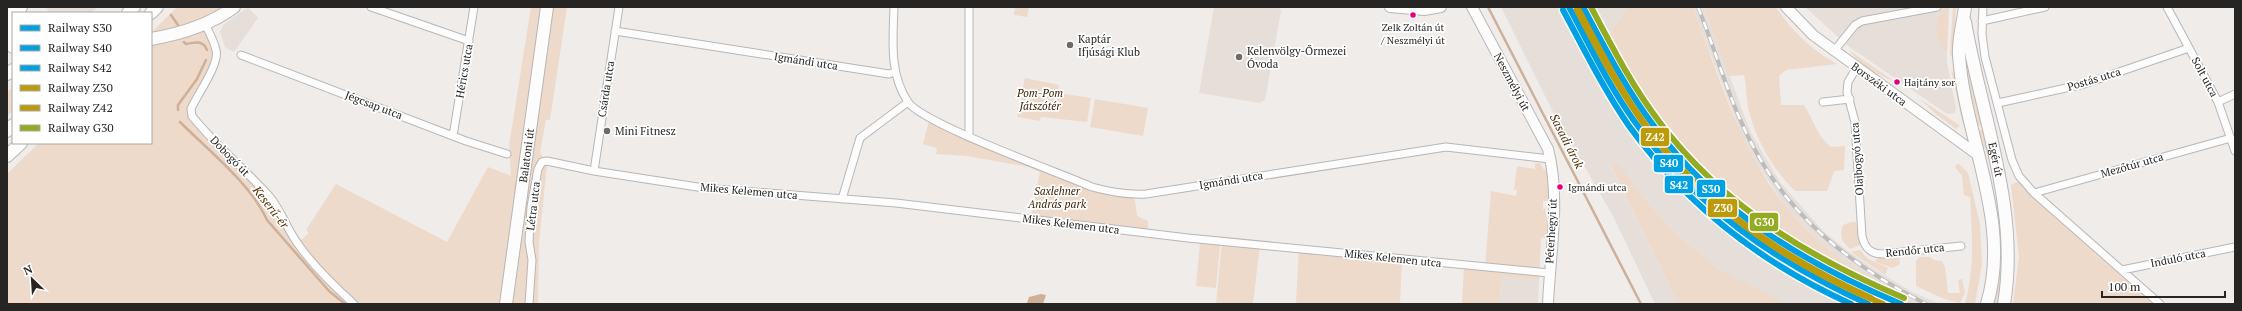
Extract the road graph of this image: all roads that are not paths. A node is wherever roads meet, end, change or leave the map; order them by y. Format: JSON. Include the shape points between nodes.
{"nodes":[{"id":1,"x":234,"y":7,"type":"edge"},
{"id":2,"x":371,"y":7,"type":"edge"},
{"id":3,"x":474,"y":7,"type":"edge"},
{"id":4,"x":547,"y":7,"type":"edge"},
{"id":5,"x":619,"y":7,"type":"edge"},
{"id":6,"x":894,"y":7,"type":"edge"},
{"id":7,"x":969,"y":7,"type":"edge"},
{"id":8,"x":1390,"y":7,"type":"edge"},
{"id":9,"x":1441,"y":7,"type":"edge"},
{"id":10,"x":1472,"y":7,"type":"edge"},
{"id":11,"x":1786,"y":7,"type":"edge"},
{"id":12,"x":1938,"y":7,"type":"edge"},
{"id":13,"x":1983,"y":7,"type":"edge"},
{"id":14,"x":2045,"y":7,"type":"edge"},
{"id":15,"x":2167,"y":7,"type":"edge"},
{"id":16,"x":7,"y":10,"type":"edge"},
{"id":17,"x":18,"y":10,"type":"edge"},
{"id":18,"x":1964,"y":12,"type":"edge"},
{"id":19,"x":1982,"y":21,"type":"junction"},
{"id":20,"x":205,"y":24,"type":"junction"},
{"id":21,"x":615,"y":31,"type":"junction"},
{"id":22,"x":152,"y":38,"type":"edge"},
{"id":23,"x":469,"y":41,"type":"junction"},
{"id":24,"x":2190,"y":48,"type":"junction"},
{"id":25,"x":1834,"y":51,"type":"junction"},
{"id":26,"x":241,"y":55,"type":"dead end"},
{"id":27,"x":1857,"y":67,"type":"junction"},
{"id":28,"x":895,"y":72,"type":"junction"},
{"id":29,"x":2235,"y":94,"type":"edge"},
{"id":30,"x":1850,"y":99,"type":"junction"},
{"id":31,"x":908,"y":102,"type":"junction"},
{"id":32,"x":1822,"y":102,"type":"dead end"},
{"id":33,"x":2218,"y":102,"type":"junction"},
{"id":34,"x":1998,"y":103,"type":"junction"},
{"id":35,"x":453,"y":136,"type":"junction"},
{"id":36,"x":968,"y":136,"type":"junction"},
{"id":37,"x":2231,"y":138,"type":"junction"},
{"id":38,"x":20,"y":144,"type":"edge"},
{"id":39,"x":2235,"y":151,"type":"edge"},
{"id":40,"x":507,"y":154,"type":"dead end"},
{"id":41,"x":1978,"y":155,"type":"junction"},
{"id":42,"x":7,"y":156,"type":"edge"},
{"id":43,"x":1550,"y":159,"type":"junction"},
{"id":44,"x":594,"y":171,"type":"junction"},
{"id":45,"x":1998,"y":175,"type":"junction"},
{"id":46,"x":2034,"y":193,"type":"junction"},
{"id":47,"x":842,"y":199,"type":"junction"},
{"id":48,"x":516,"y":215,"type":"junction"},
{"id":49,"x":531,"y":219,"type":"junction"},
{"id":50,"x":1961,"y":246,"type":"dead end"},
{"id":51,"x":2235,"y":247,"type":"edge"},
{"id":52,"x":1870,"y":251,"type":"joint"},
{"id":53,"x":2122,"y":270,"type":"junction"},
{"id":54,"x":1549,"y":273,"type":"junction"},
{"id":55,"x":354,"y":304,"type":"edge"},
{"id":56,"x":506,"y":304,"type":"edge"},
{"id":57,"x":529,"y":304,"type":"edge"},
{"id":58,"x":1548,"y":304,"type":"edge"},
{"id":59,"x":1987,"y":304,"type":"edge"},
{"id":60,"x":2004,"y":304,"type":"edge"},
{"id":61,"x":2160,"y":304,"type":"edge"}],
"edges":[{"from":1,"to":20,"type":"main road"},
{"from":2,"to":23,"type":"street"},
{"from":3,"to":23,"type":"street","name":"Hérics utca"},
{"from":4,"to":48,"type":"main road","name":"Balatoni út"},
{"from":5,"to":21,"type":"street","name":"Csárda utca"},
{"from":6,"to":28,"type":"street"},
{"from":7,"to":36,"type":"street"},
{"from":8,"to":9,"type":"street","via":[[1424,10]]},
{"from":10,"to":43,"type":"street","name":"Neszmélyi út","via":[[1548,149]]},
{"from":11,"to":25,"type":"street","name":"Borszéki utca","via":[[1803,27]]},
{"from":12,"to":25,"type":"street","via":[[1862,21],[1855,25]]},
{"from":13,"to":19,"type":"street"},
{"from":14,"to":19,"type":"street"},
{"from":15,"to":24,"type":"street","name":"Solt utca"},
{"from":16,"to":17,"type":"street"},
{"from":18,"to":41,"type":"main road","name":"Egér út","via":[[1959,36],[1960,69]]},
{"from":18,"to":45,"type":"main road","name":"Egér út","via":[[1975,77],[1990,130]]},
{"from":19,"to":34,"type":"street","via":[[1985,57]]},
{"from":20,"to":22,"type":"main road","via":[[176,34]]},
{"from":20,"to":55,"type":"street","name":"Dobogó út","via":[[217,55],[191,109],[192,116],[270,198],[307,256]]},
{"from":21,"to":28,"type":"street","name":"Igmándi utca","via":[[889,74]]},
{"from":21,"to":44,"type":"street","name":"Csárda utca"},
{"from":23,"to":35,"type":"street","name":"Hérics utca"},
{"from":24,"to":33,"type":"street","name":"Solt utca"},
{"from":24,"to":34,"type":"street","name":"Postás utca","via":[[2084,84]]},
{"from":25,"to":27,"type":"street","name":"Borszéki utca"},
{"from":26,"to":35,"type":"street","name":"Jégcsap utca"},
{"from":27,"to":30,"type":"street","name":"Olajbogyó utca","via":[[1848,82],[1847,92]]},
{"from":27,"to":41,"type":"street","name":"Borszéki utca"},
{"from":28,"to":31,"type":"street","name":"Igmándi utca"},
{"from":29,"to":33,"type":"street"},
{"from":30,"to":32,"type":"street"},
{"from":30,"to":52,"type":"street","name":"Olajbogyó utca","via":[[1855,122],[1862,236]]},
{"from":31,"to":36,"type":"street","name":"Igmándi utca","via":[[919,113]]},
{"from":31,"to":47,"type":"street","via":[[860,138]]},
{"from":33,"to":37,"type":"street","name":"Solt utca"},
{"from":34,"to":46,"type":"street","via":[[2015,167],[2022,180]]},
{"from":35,"to":40,"type":"street","name":"Jégcsap utca"},
{"from":36,"to":43,"type":"street","name":"Igmándi utca","via":[[1092,187],[1122,193],[1157,192],[1446,147]]},
{"from":37,"to":39,"type":"street","name":"Solt utca"},
{"from":37,"to":46,"type":"street","name":"Mezőtúr utca"},
{"from":38,"to":42,"type":"main road"},
{"from":41,"to":45,"type":"main road"},
{"from":41,"to":59,"type":"main road","name":"Egér út","via":[[1991,220],[1993,244],[1993,270]]},
{"from":43,"to":54,"type":"street","name":"Péterhegyi út","via":[[1553,209]]},
{"from":44,"to":47,"type":"street","name":"Mikes Kelemen utca","via":[[704,188]]},
{"from":44,"to":49,"type":"street","name":"Létra utca","via":[[542,162],[538,169]]},
{"from":45,"to":60,"type":"main road","name":"Egér út","via":[[2008,249]]},
{"from":46,"to":53,"type":"street"},
{"from":47,"to":54,"type":"street","name":"Mikes Kelemen utca","via":[[896,203],[1188,238]]},
{"from":48,"to":49,"type":"street"},
{"from":48,"to":56,"type":"main road","name":"Balatoni út"},
{"from":49,"to":57,"type":"street","name":"Létra utca"},
{"from":50,"to":52,"type":"street","name":"Rendőr utca","via":[[1884,254]]},
{"from":51,"to":53,"type":"street","name":"Induló utca"},
{"from":53,"to":61,"type":"street"},
{"from":54,"to":58,"type":"street","name":"Péterhegyi út"}]}
